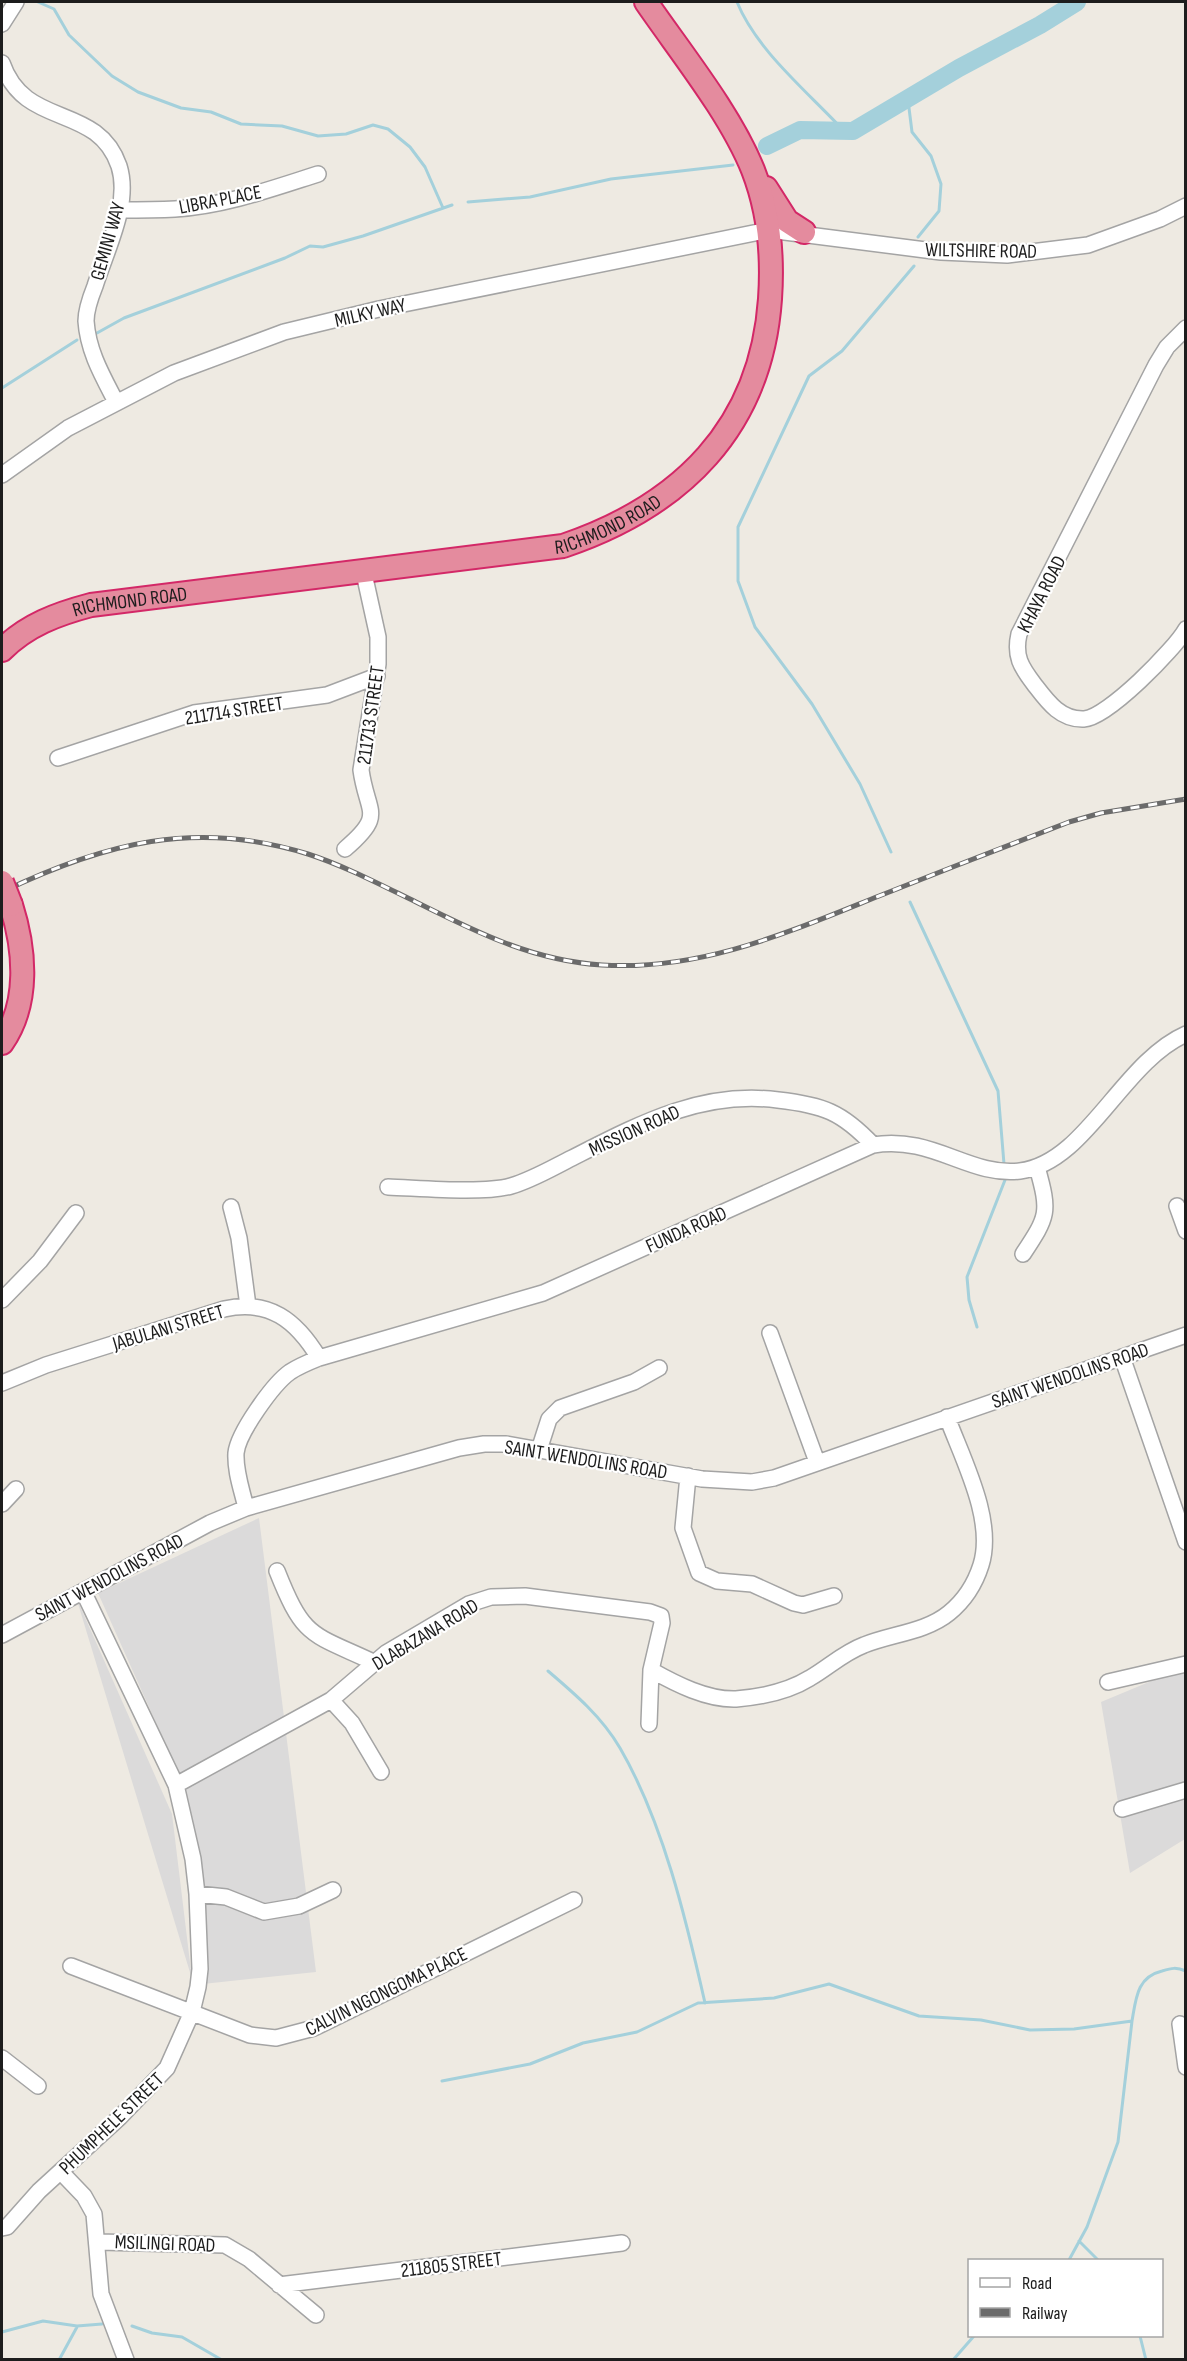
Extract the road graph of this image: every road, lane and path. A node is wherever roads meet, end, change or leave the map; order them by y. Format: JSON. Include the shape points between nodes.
{"nodes":[{"id":1,"x":16,"y":2,"type":"edge"},
{"id":2,"x":646,"y":2,"type":"edge"},
{"id":3,"x":2,"y":24,"type":"edge"},
{"id":4,"x":2,"y":63,"type":"edge"},
{"id":5,"x":752,"y":170,"type":"junction"},
{"id":6,"x":318,"y":174,"type":"dead end"},
{"id":7,"x":1185,"y":206,"type":"edge"},
{"id":8,"x":119,"y":210,"type":"junction"},
{"id":9,"x":769,"y":230,"type":"junction"},
{"id":10,"x":804,"y":232,"type":"junction"},
{"id":11,"x":1185,"y":328,"type":"edge"},
{"id":12,"x":116,"y":402,"type":"junction"},
{"id":13,"x":2,"y":475,"type":"edge"},
{"id":14,"x":363,"y":569,"type":"junction"},
{"id":15,"x":1185,"y":628,"type":"edge"},
{"id":16,"x":2,"y":650,"type":"edge"},
{"id":17,"x":377,"y":676,"type":"junction"},
{"id":18,"x":58,"y":758,"type":"dead end"},
{"id":19,"x":345,"y":849,"type":"dead end"},
{"id":20,"x":2,"y":882,"type":"edge"},
{"id":21,"x":1185,"y":1034,"type":"edge"},
{"id":22,"x":2,"y":1043,"type":"edge"},
{"id":23,"x":873,"y":1145,"type":"junction"},
{"id":24,"x":1037,"y":1167,"type":"junction"},
{"id":25,"x":388,"y":1187,"type":"dead end"},
{"id":26,"x":1178,"y":1206,"type":"dead end"},
{"id":27,"x":231,"y":1208,"type":"dead end"},
{"id":28,"x":76,"y":1213,"type":"dead end"},
{"id":29,"x":1185,"y":1231,"type":"edge"},
{"id":30,"x":1023,"y":1254,"type":"dead end"},
{"id":31,"x":2,"y":1300,"type":"edge"},
{"id":32,"x":248,"y":1306,"type":"junction"},
{"id":33,"x":770,"y":1333,"type":"dead end"},
{"id":34,"x":1185,"y":1335,"type":"edge"},
{"id":35,"x":1122,"y":1357,"type":"junction"},
{"id":36,"x":319,"y":1358,"type":"junction"},
{"id":37,"x":658,"y":1368,"type":"dead end"},
{"id":38,"x":2,"y":1383,"type":"edge"},
{"id":39,"x":947,"y":1417,"type":"junction"},
{"id":40,"x":539,"y":1450,"type":"junction"},
{"id":41,"x":817,"y":1462,"type":"junction"},
{"id":42,"x":688,"y":1476,"type":"junction"},
{"id":43,"x":16,"y":1489,"type":"dead end"},
{"id":44,"x":2,"y":1504,"type":"edge"},
{"id":45,"x":246,"y":1508,"type":"junction"},
{"id":46,"x":1185,"y":1542,"type":"edge"},
{"id":47,"x":277,"y":1571,"type":"dead end"},
{"id":48,"x":83,"y":1591,"type":"junction"},
{"id":49,"x":834,"y":1596,"type":"dead end"},
{"id":50,"x":2,"y":1635,"type":"edge"},
{"id":51,"x":373,"y":1662,"type":"junction"},
{"id":52,"x":1185,"y":1664,"type":"edge"},
{"id":53,"x":651,"y":1670,"type":"junction"},
{"id":54,"x":1108,"y":1682,"type":"dead end"},
{"id":55,"x":332,"y":1700,"type":"junction"},
{"id":56,"x":649,"y":1724,"type":"dead end"},
{"id":57,"x":381,"y":1772,"type":"dead end"},
{"id":58,"x":176,"y":1785,"type":"junction"},
{"id":59,"x":1185,"y":1790,"type":"edge"},
{"id":60,"x":1122,"y":1809,"type":"dead end"},
{"id":61,"x":333,"y":1890,"type":"dead end"},
{"id":62,"x":197,"y":1894,"type":"junction"},
{"id":63,"x":574,"y":1900,"type":"dead end"},
{"id":64,"x":71,"y":1966,"type":"dead end"},
{"id":65,"x":192,"y":2012,"type":"junction"},
{"id":66,"x":1180,"y":2024,"type":"dead end"},
{"id":67,"x":2,"y":2058,"type":"edge"},
{"id":68,"x":1185,"y":2067,"type":"edge"},
{"id":69,"x":38,"y":2086,"type":"dead end"},
{"id":70,"x":61,"y":2172,"type":"junction"},
{"id":71,"x":2,"y":2228,"type":"edge"},
{"id":72,"x":98,"y":2242,"type":"junction"},
{"id":73,"x":622,"y":2243,"type":"dead end"},
{"id":74,"x":279,"y":2285,"type":"junction"},
{"id":75,"x":316,"y":2315,"type":"dead end"},
{"id":76,"x":126,"y":2360,"type":"edge"}],
"edges":[{"from":1,"to":3,"type":"street"},
{"from":2,"to":5,"type":"highway","name":"RICHMOND ROAD","via":[[718,109]]},
{"from":4,"to":8,"type":"street","name":"GEMINI WAY","via":[[10,81],[30,102],[104,138],[119,168]]},
{"from":5,"to":9,"type":"highway","name":"RICHMOND ROAD"},
{"from":5,"to":10,"type":"highway","via":[[787,221]]},
{"from":6,"to":8,"type":"street","name":"LIBRA PLACE","via":[[205,205]]},
{"from":7,"to":10,"type":"street","name":"WILTSHIRE ROAD","via":[[1088,245],[1029,254],[940,252]]},
{"from":8,"to":12,"type":"street","name":"GEMINI WAY","via":[[86,318],[93,356]]},
{"from":9,"to":10,"type":"street","name":"WILTSHIRE ROAD"},
{"from":9,"to":12,"type":"street","name":"MILKY WAY","via":[[402,304],[284,332],[200,361]]},
{"from":9,"to":14,"type":"highway","name":"RICHMOND ROAD","via":[[771,282],[759,368],[745,403],[726,434],[696,470],[670,492],[640,513],[563,546]]},
{"from":11,"to":15,"type":"street","name":"KHAYA ROAD","via":[[1167,347],[1151,375],[1019,634],[1016,653],[1024,670],[1053,707],[1070,717],[1090,718],[1160,663]]},
{"from":12,"to":13,"type":"street","name":"MILKY WAY","via":[[69,428]]},
{"from":14,"to":16,"type":"highway","name":"RICHMOND ROAD","via":[[91,605],[46,619],[14,637]]},
{"from":14,"to":17,"type":"street","name":"211713 STREET","via":[[378,637]]},
{"from":17,"to":18,"type":"street","name":"211714 STREET","via":[[327,695],[194,713]]},
{"from":17,"to":19,"type":"street","name":"211713 STREET","via":[[361,770],[372,814],[366,830]]},
{"from":20,"to":22,"type":"highway","bridge":true,"via":[[20,934],[23,969],[19,1004]]},
{"from":21,"to":24,"type":"street","name":"FUNDA ROAD","via":[[1152,1055],[1068,1148]]},
{"from":23,"to":24,"type":"street","name":"FUNDA ROAD","via":[[921,1145],[994,1170]]},
{"from":23,"to":25,"type":"street","name":"MISSION ROAD","via":[[855,1125],[820,1106],[734,1097],[709,1100],[650,1119],[507,1187]]},
{"from":23,"to":36,"type":"street","name":"FUNDA ROAD","via":[[543,1293]]},
{"from":24,"to":30,"type":"street","via":[[1045,1197],[1043,1221]]},
{"from":26,"to":29,"type":"street"},
{"from":27,"to":32,"type":"street"},
{"from":28,"to":31,"type":"street","via":[[40,1261]]},
{"from":32,"to":36,"type":"street","name":"JABULANI STREET","via":[[285,1318],[308,1339]]},
{"from":32,"to":38,"type":"street","name":"JABULANI STREET","via":[[224,1309]]},
{"from":33,"to":41,"type":"street"},
{"from":34,"to":35,"type":"street","name":"SAINT WENDOLINS ROAD"},
{"from":35,"to":39,"type":"street","name":"SAINT WENDOLINS ROAD"},
{"from":35,"to":46,"type":"street"},
{"from":36,"to":45,"type":"street","name":"FUNDA ROAD","via":[[288,1373],[277,1384],[242,1435],[236,1451]]},
{"from":37,"to":40,"type":"street","via":[[634,1382],[560,1407],[549,1419]]},
{"from":39,"to":41,"type":"street","name":"SAINT WENDOLINS ROAD"},
{"from":39,"to":53,"type":"street","via":[[984,1526],[985,1546],[975,1582],[966,1597],[939,1620],[865,1644],[798,1685],[759,1696],[734,1699],[693,1690]]},
{"from":40,"to":42,"type":"street","name":"SAINT WENDOLINS ROAD"},
{"from":40,"to":45,"type":"street","name":"SAINT WENDOLINS ROAD","via":[[495,1444],[459,1448]]},
{"from":41,"to":42,"type":"street","name":"SAINT WENDOLINS ROAD","via":[[752,1482]]},
{"from":42,"to":49,"type":"street","via":[[683,1528],[699,1573],[717,1581],[752,1584],[803,1605]]},
{"from":43,"to":44,"type":"street"},
{"from":45,"to":48,"type":"street","name":"SAINT WENDOLINS ROAD","via":[[210,1522]]},
{"from":47,"to":51,"type":"street","via":[[289,1601],[309,1630],[331,1645]]},
{"from":48,"to":50,"type":"street","name":"SAINT WENDOLINS ROAD"},
{"from":48,"to":58,"type":"street","name":"PHUMPHELE STREET"},
{"from":51,"to":53,"type":"street","name":"DLABAZANA ROAD","via":[[469,1604],[491,1597],[525,1596],[661,1616]]},
{"from":51,"to":55,"type":"street","name":"DLABAZANA ROAD","via":[[357,1681]]},
{"from":52,"to":54,"type":"street"},
{"from":53,"to":56,"type":"street"},
{"from":55,"to":57,"type":"street","via":[[344,1712]]},
{"from":55,"to":58,"type":"street","name":"DLABAZANA ROAD"},
{"from":58,"to":62,"type":"street","name":"PHUMPHELE STREET"},
{"from":59,"to":60,"type":"street"},
{"from":61,"to":62,"type":"street","via":[[299,1906],[264,1912],[226,1896]]},
{"from":62,"to":65,"type":"street","name":"PHUMPHELE STREET","via":[[200,1969]]},
{"from":63,"to":65,"type":"street","name":"CALVIN NGONGOMA PLACE","via":[[314,2028],[261,2038]]},
{"from":64,"to":65,"type":"street","name":"CALVIN NGONGOMA PLACE"},
{"from":65,"to":70,"type":"street","name":"PHUMPHELE STREET","via":[[167,2068]]},
{"from":66,"to":68,"type":"street"},
{"from":67,"to":69,"type":"street"},
{"from":70,"to":71,"type":"street","name":"PHUMPHELE STREET"},
{"from":70,"to":72,"type":"street","via":[[90,2205]]},
{"from":72,"to":74,"type":"street","name":"MSILINGI ROAD","via":[[225,2245],[249,2259]]},
{"from":72,"to":76,"type":"street","via":[[101,2294]]},
{"from":73,"to":74,"type":"street","name":"211805 STREET"},
{"from":74,"to":75,"type":"street","name":"MSILINGI ROAD"}]}
